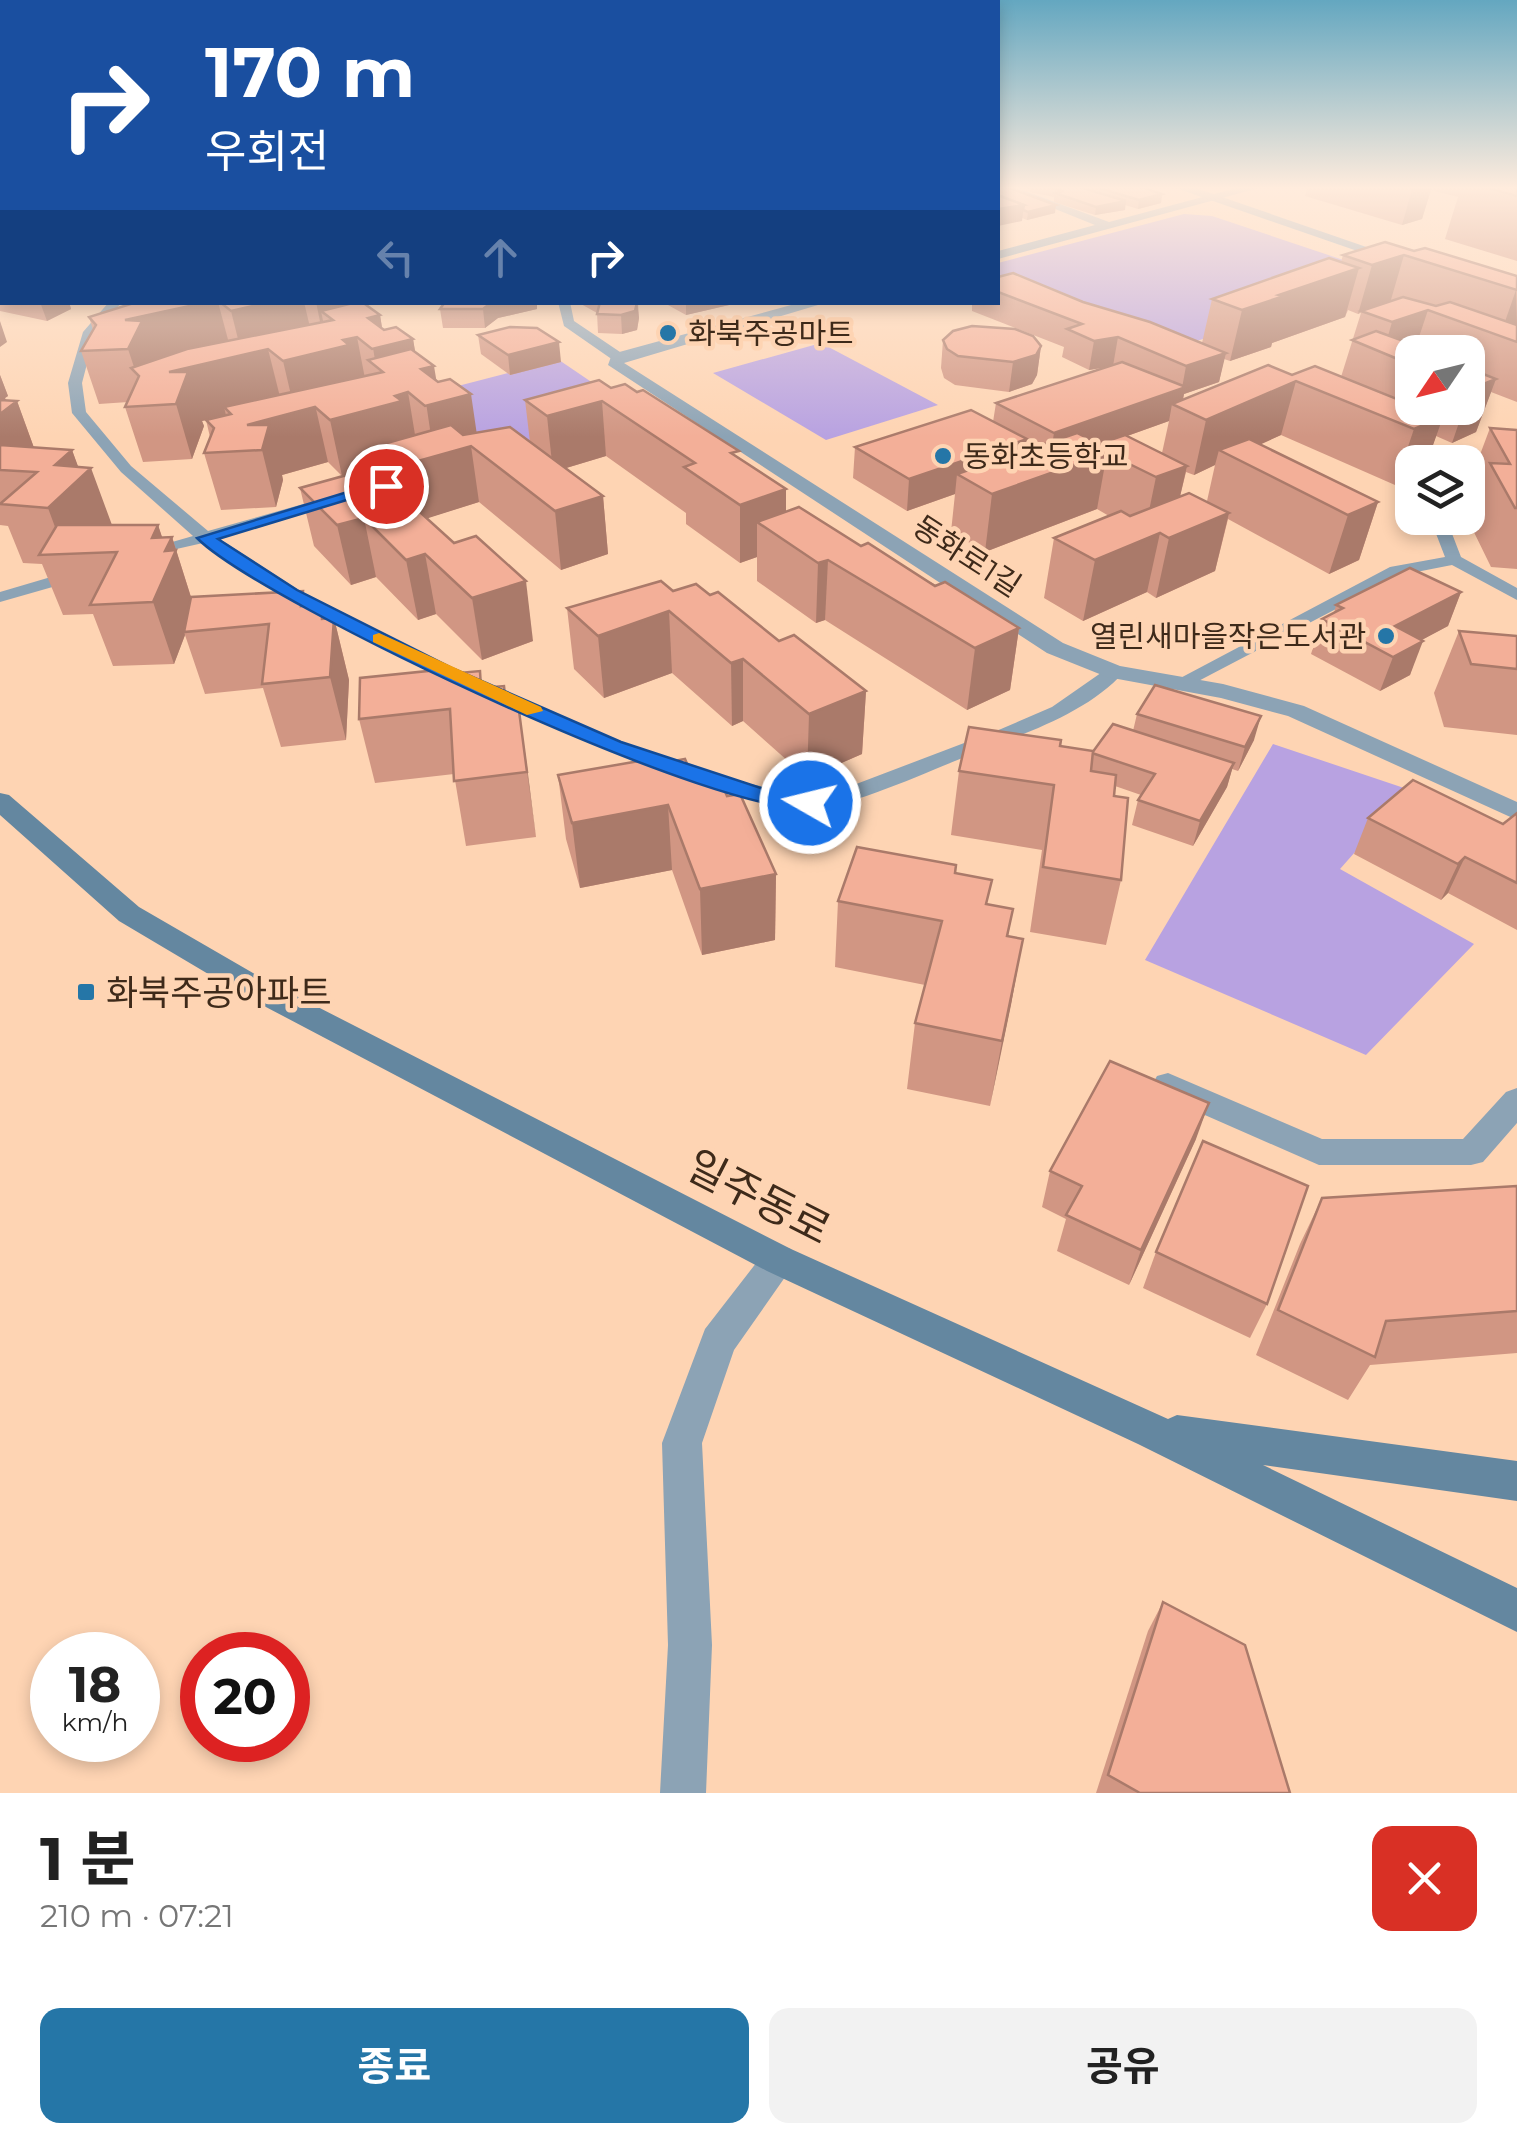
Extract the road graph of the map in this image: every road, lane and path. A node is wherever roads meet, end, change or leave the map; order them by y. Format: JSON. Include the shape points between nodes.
{"nodes":[{"id":1,"x":113,"y":305,"type":"edge"},
{"id":2,"x":565,"y":305,"type":"edge"},
{"id":3,"x":810,"y":305,"type":"edge"},
{"id":4,"x":618,"y":358,"type":"junction"},
{"id":5,"x":1517,"y":439,"type":"edge"},
{"id":6,"x":1485,"y":455,"type":"edge"},
{"id":7,"x":422,"y":475,"type":"edge"},
{"id":8,"x":1444,"y":535,"type":"edge"},
{"id":9,"x":205,"y":538,"type":"junction"},
{"id":10,"x":130,"y":559,"type":"edge"},
{"id":11,"x":1454,"y":560,"type":"junction"},
{"id":12,"x":93,"y":570,"type":"edge"},
{"id":13,"x":1517,"y":595,"type":"edge"},
{"id":14,"x":0,"y":596,"type":"edge"},
{"id":15,"x":1115,"y":672,"type":"junction"},
{"id":16,"x":1180,"y":684,"type":"junction"},
{"id":17,"x":0,"y":801,"type":"edge"},
{"id":18,"x":1517,"y":812,"type":"edge"},
{"id":19,"x":1168,"y":1085,"type":"edge"},
{"id":20,"x":1517,"y":1101,"type":"edge"},
{"id":21,"x":779,"y":1260,"type":"junction"},
{"id":22,"x":1152,"y":1431,"type":"junction"},
{"id":23,"x":1517,"y":1481,"type":"edge"},
{"id":24,"x":1517,"y":1610,"type":"edge"},
{"id":25,"x":683,"y":1793,"type":"edge"}],
"edges":[{"from":1,"to":9,"type":"lane","via":[[89,332],[75,383],[79,413],[126,470]]},
{"from":2,"to":4,"type":"lane","via":[[568,323]]},
{"from":3,"to":4,"type":"street"},
{"from":4,"to":15,"type":"street","name":"동화로1길","via":[[624,373],[1028,631]]},
{"from":5,"to":6,"type":"lane"},
{"from":7,"to":9,"type":"lane"},
{"from":8,"to":11,"type":"lane"},
{"from":9,"to":10,"type":"lane"},
{"from":9,"to":15,"type":"lane","via":[[291,593],[447,673],[614,746],[762,796],[810,803],[858,792],[1059,711]]},
{"from":11,"to":13,"type":"lane"},
{"from":11,"to":16,"type":"lane","via":[[1396,571]]},
{"from":12,"to":14,"type":"lane"},
{"from":15,"to":16,"type":"street","name":"동화로1길"},
{"from":16,"to":18,"type":"street","name":"동화로1길","via":[[1296,712]]},
{"from":17,"to":21,"type":"main road","name":"일주동로","via":[[130,914],[257,989]]},
{"from":19,"to":20,"type":"street","via":[[1319,1152],[1471,1152]]},
{"from":21,"to":22,"type":"main road","name":"일주동로"},
{"from":21,"to":25,"type":"street","via":[[718,1341],[682,1442],[690,1645]]},
{"from":22,"to":23,"type":"main road"},
{"from":22,"to":24,"type":"main road","name":"일주동로"}]}
